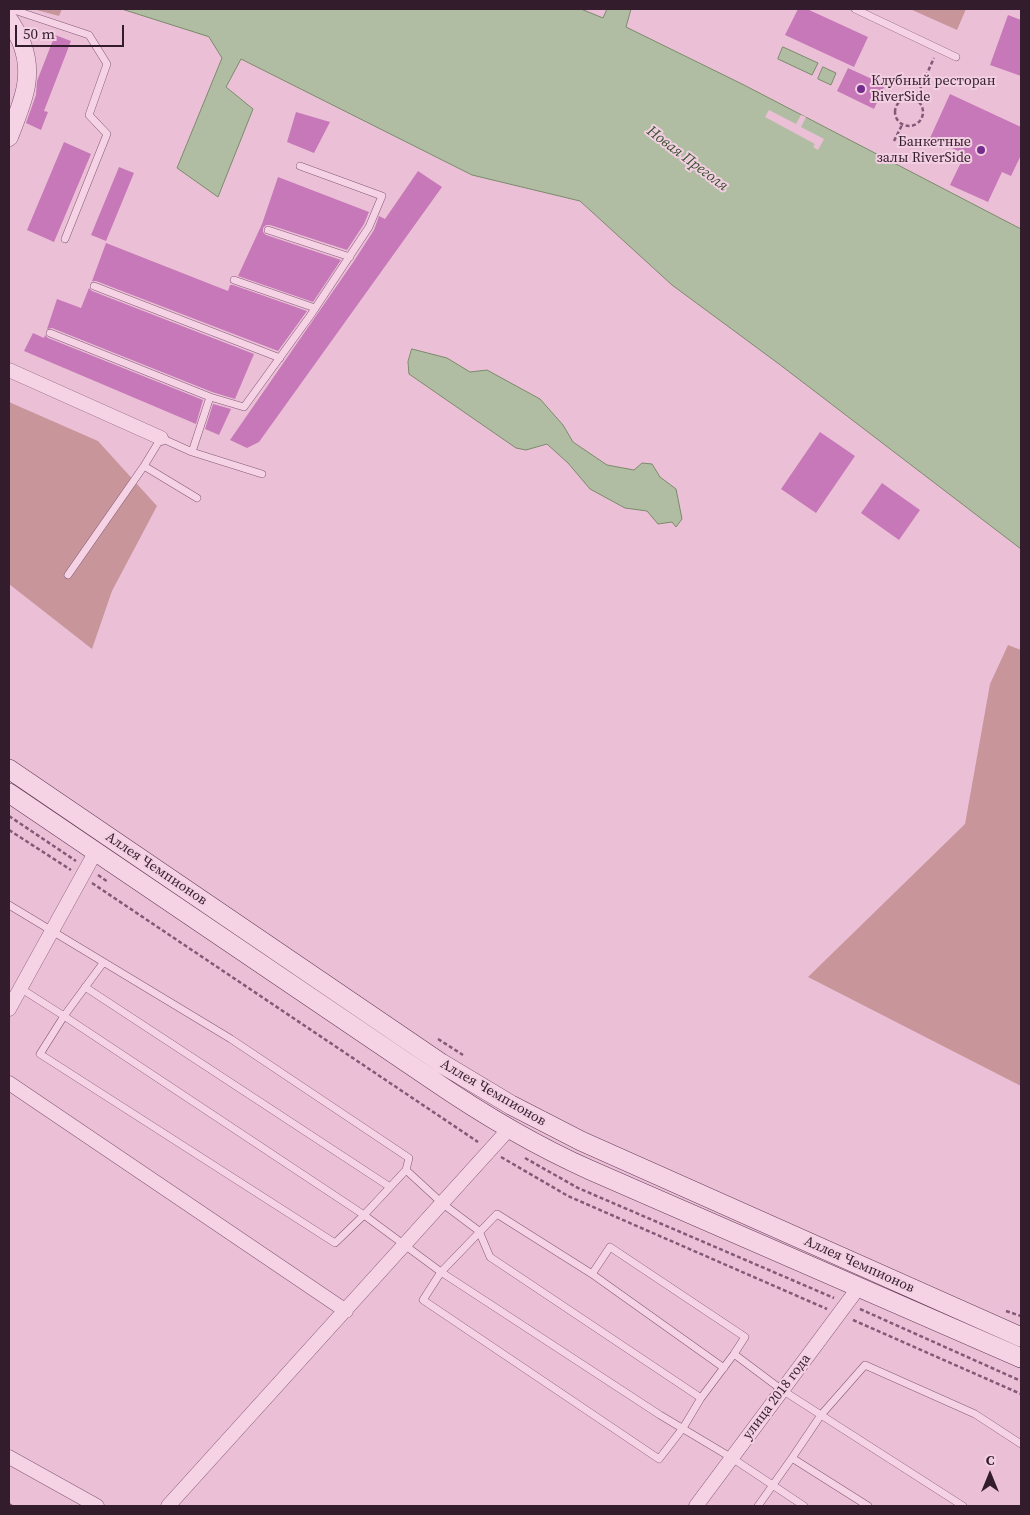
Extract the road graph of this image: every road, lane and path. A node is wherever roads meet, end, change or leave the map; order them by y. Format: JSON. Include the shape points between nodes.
{"nodes":[{"id":1,"x":11,"y":9,"type":"edge"},
{"id":2,"x":855,"y":9,"type":"edge"},
{"id":3,"x":9,"y":20,"type":"edge"},
{"id":4,"x":939,"y":49,"type":"junction"},
{"id":5,"x":956,"y":57,"type":"dead end"},
{"id":6,"x":915,"y":100,"type":"junction"},
{"id":7,"x":902,"y":125,"type":"junction"},
{"id":8,"x":9,"y":137,"type":"edge"},
{"id":9,"x":894,"y":141,"type":"dead end"},
{"id":10,"x":300,"y":166,"type":"dead end"},
{"id":11,"x":268,"y":230,"type":"dead end"},
{"id":12,"x":65,"y":239,"type":"dead end"},
{"id":13,"x":350,"y":257,"type":"junction"},
{"id":14,"x":234,"y":280,"type":"dead end"},
{"id":15,"x":94,"y":286,"type":"dead end"},
{"id":16,"x":315,"y":308,"type":"junction"},
{"id":17,"x":50,"y":333,"type":"dead end"},
{"id":18,"x":280,"y":358,"type":"junction"},
{"id":19,"x":9,"y":370,"type":"edge"},
{"id":20,"x":210,"y":397,"type":"junction"},
{"id":21,"x":161,"y":438,"type":"junction"},
{"id":22,"x":192,"y":452,"type":"junction"},
{"id":23,"x":144,"y":466,"type":"junction"},
{"id":24,"x":262,"y":474,"type":"dead end"},
{"id":25,"x":196,"y":498,"type":"dead end"},
{"id":26,"x":68,"y":575,"type":"dead end"},
{"id":27,"x":9,"y":769,"type":"edge"},
{"id":28,"x":9,"y":793,"type":"edge"},
{"id":29,"x":96,"y":851,"type":"junction"},
{"id":30,"x":9,"y":906,"type":"edge"},
{"id":31,"x":51,"y":932,"type":"junction"},
{"id":32,"x":103,"y":963,"type":"junction"},
{"id":33,"x":85,"y":987,"type":"junction"},
{"id":34,"x":20,"y":988,"type":"junction"},
{"id":35,"x":9,"y":1006,"type":"edge"},
{"id":36,"x":64,"y":1016,"type":"junction"},
{"id":37,"x":434,"y":1036,"type":"dead end"},
{"id":38,"x":466,"y":1057,"type":"dead end"},
{"id":39,"x":9,"y":1083,"type":"edge"},
{"id":40,"x":509,"y":1129,"type":"junction"},
{"id":41,"x":406,"y":1170,"type":"junction"},
{"id":42,"x":390,"y":1187,"type":"junction"},
{"id":43,"x":443,"y":1204,"type":"junction"},
{"id":44,"x":364,"y":1215,"type":"junction"},
{"id":45,"x":479,"y":1231,"type":"junction"},
{"id":46,"x":406,"y":1245,"type":"junction"},
{"id":47,"x":441,"y":1272,"type":"junction"},
{"id":48,"x":592,"y":1274,"type":"junction"},
{"id":49,"x":858,"y":1287,"type":"junction"},
{"id":50,"x":346,"y":1310,"type":"junction"},
{"id":51,"x":1006,"y":1311,"type":"dead end"},
{"id":52,"x":1021,"y":1316,"type":"edge"},
{"id":53,"x":1021,"y":1337,"type":"edge"},
{"id":54,"x":734,"y":1354,"type":"junction"},
{"id":55,"x":1021,"y":1358,"type":"edge"},
{"id":56,"x":724,"y":1368,"type":"junction"},
{"id":57,"x":782,"y":1390,"type":"junction"},
{"id":58,"x":701,"y":1398,"type":"junction"},
{"id":59,"x":821,"y":1415,"type":"junction"},
{"id":60,"x":682,"y":1428,"type":"junction"},
{"id":61,"x":1021,"y":1444,"type":"edge"},
{"id":62,"x":9,"y":1457,"type":"edge"},
{"id":63,"x":732,"y":1458,"type":"junction"},
{"id":64,"x":792,"y":1458,"type":"junction"},
{"id":65,"x":772,"y":1485,"type":"junction"},
{"id":66,"x":9,"y":1504,"type":"edge"},
{"id":67,"x":12,"y":1506,"type":"edge"},
{"id":68,"x":97,"y":1506,"type":"edge"},
{"id":69,"x":168,"y":1506,"type":"edge"},
{"id":70,"x":696,"y":1506,"type":"edge"},
{"id":71,"x":758,"y":1506,"type":"edge"},
{"id":72,"x":804,"y":1506,"type":"edge"},
{"id":73,"x":868,"y":1506,"type":"edge"},
{"id":74,"x":963,"y":1506,"type":"edge"}],
"edges":[{"from":1,"to":12,"type":"lane","via":[[89,35],[107,64],[88,115],[107,134]]},
{"from":2,"to":4,"type":"lane"},
{"from":3,"to":8,"type":"street","via":[[22,43],[28,77]]},
{"from":4,"to":5,"type":"lane"},
{"from":4,"to":6,"type":"path"},
{"from":6,"to":7,"type":"path","via":[[903,100],[896,106],[895,117]]},
{"from":6,"to":7,"type":"path","via":[[922,107],[921,119],[912,126]]},
{"from":7,"to":9,"type":"path"},
{"from":10,"to":13,"type":"lane","via":[[382,196],[369,227]]},
{"from":11,"to":13,"type":"lane"},
{"from":13,"to":16,"type":"lane"},
{"from":14,"to":16,"type":"lane"},
{"from":15,"to":18,"type":"lane"},
{"from":16,"to":18,"type":"lane"},
{"from":17,"to":20,"type":"lane"},
{"from":18,"to":20,"type":"lane","via":[[244,407]]},
{"from":19,"to":21,"type":"street"},
{"from":20,"to":22,"type":"lane"},
{"from":21,"to":22,"type":"lane"},
{"from":21,"to":23,"type":"lane"},
{"from":22,"to":24,"type":"lane"},
{"from":23,"to":25,"type":"lane"},
{"from":23,"to":26,"type":"lane"},
{"from":27,"to":53,"type":"main road","name":"Аллея Чемпионов","via":[[441,1063],[510,1105],[600,1150]]},
{"from":28,"to":29,"type":"main road","name":"Аллея Чемпионов"},
{"from":29,"to":31,"type":"street"},
{"from":29,"to":40,"type":"main road","name":"Аллея Чемпионов"},
{"from":30,"to":31,"type":"lane"},
{"from":31,"to":32,"type":"lane"},
{"from":31,"to":34,"type":"street"},
{"from":32,"to":33,"type":"lane"},
{"from":32,"to":41,"type":"lane","via":[[231,1039],[409,1158]]},
{"from":33,"to":36,"type":"lane"},
{"from":33,"to":42,"type":"lane"},
{"from":34,"to":35,"type":"street"},
{"from":34,"to":36,"type":"lane"},
{"from":36,"to":44,"type":"lane"},
{"from":36,"to":44,"type":"lane","via":[[40,1054],[334,1243]]},
{"from":37,"to":38,"type":"path"},
{"from":39,"to":50,"type":"street"},
{"from":40,"to":43,"type":"street"},
{"from":40,"to":49,"type":"main road","name":"Аллея Чемпионов","via":[[590,1170]]},
{"from":41,"to":42,"type":"lane"},
{"from":41,"to":43,"type":"lane"},
{"from":42,"to":44,"type":"lane"},
{"from":43,"to":45,"type":"lane"},
{"from":43,"to":46,"type":"street"},
{"from":44,"to":46,"type":"lane"},
{"from":45,"to":47,"type":"lane"},
{"from":45,"to":48,"type":"lane","via":[[497,1214]]},
{"from":45,"to":58,"type":"lane","via":[[490,1257]]},
{"from":46,"to":47,"type":"lane"},
{"from":46,"to":50,"type":"street"},
{"from":47,"to":60,"type":"lane"},
{"from":47,"to":60,"type":"lane","via":[[423,1300],[659,1459]]},
{"from":48,"to":54,"type":"lane","via":[[610,1247],[745,1337]]},
{"from":48,"to":56,"type":"lane"},
{"from":49,"to":55,"type":"main road","name":"Аллея Чемпионов"},
{"from":49,"to":57,"type":"street","name":"улица 2018 года"},
{"from":50,"to":69,"type":"street"},
{"from":51,"to":52,"type":"path"},
{"from":54,"to":56,"type":"lane"},
{"from":54,"to":57,"type":"lane"},
{"from":56,"to":58,"type":"lane"},
{"from":57,"to":59,"type":"lane"},
{"from":57,"to":63,"type":"street","name":"улица 2018 года"},
{"from":58,"to":60,"type":"lane"},
{"from":59,"to":61,"type":"lane","via":[[865,1365],[975,1414]]},
{"from":59,"to":64,"type":"lane"},
{"from":59,"to":74,"type":"lane"},
{"from":60,"to":63,"type":"lane"},
{"from":62,"to":68,"type":"street"},
{"from":63,"to":65,"type":"lane"},
{"from":63,"to":70,"type":"street","name":"улица 2018 года"},
{"from":64,"to":65,"type":"lane"},
{"from":64,"to":73,"type":"lane"},
{"from":65,"to":71,"type":"lane"},
{"from":65,"to":72,"type":"lane"},
{"from":66,"to":67,"type":"path"}]}
